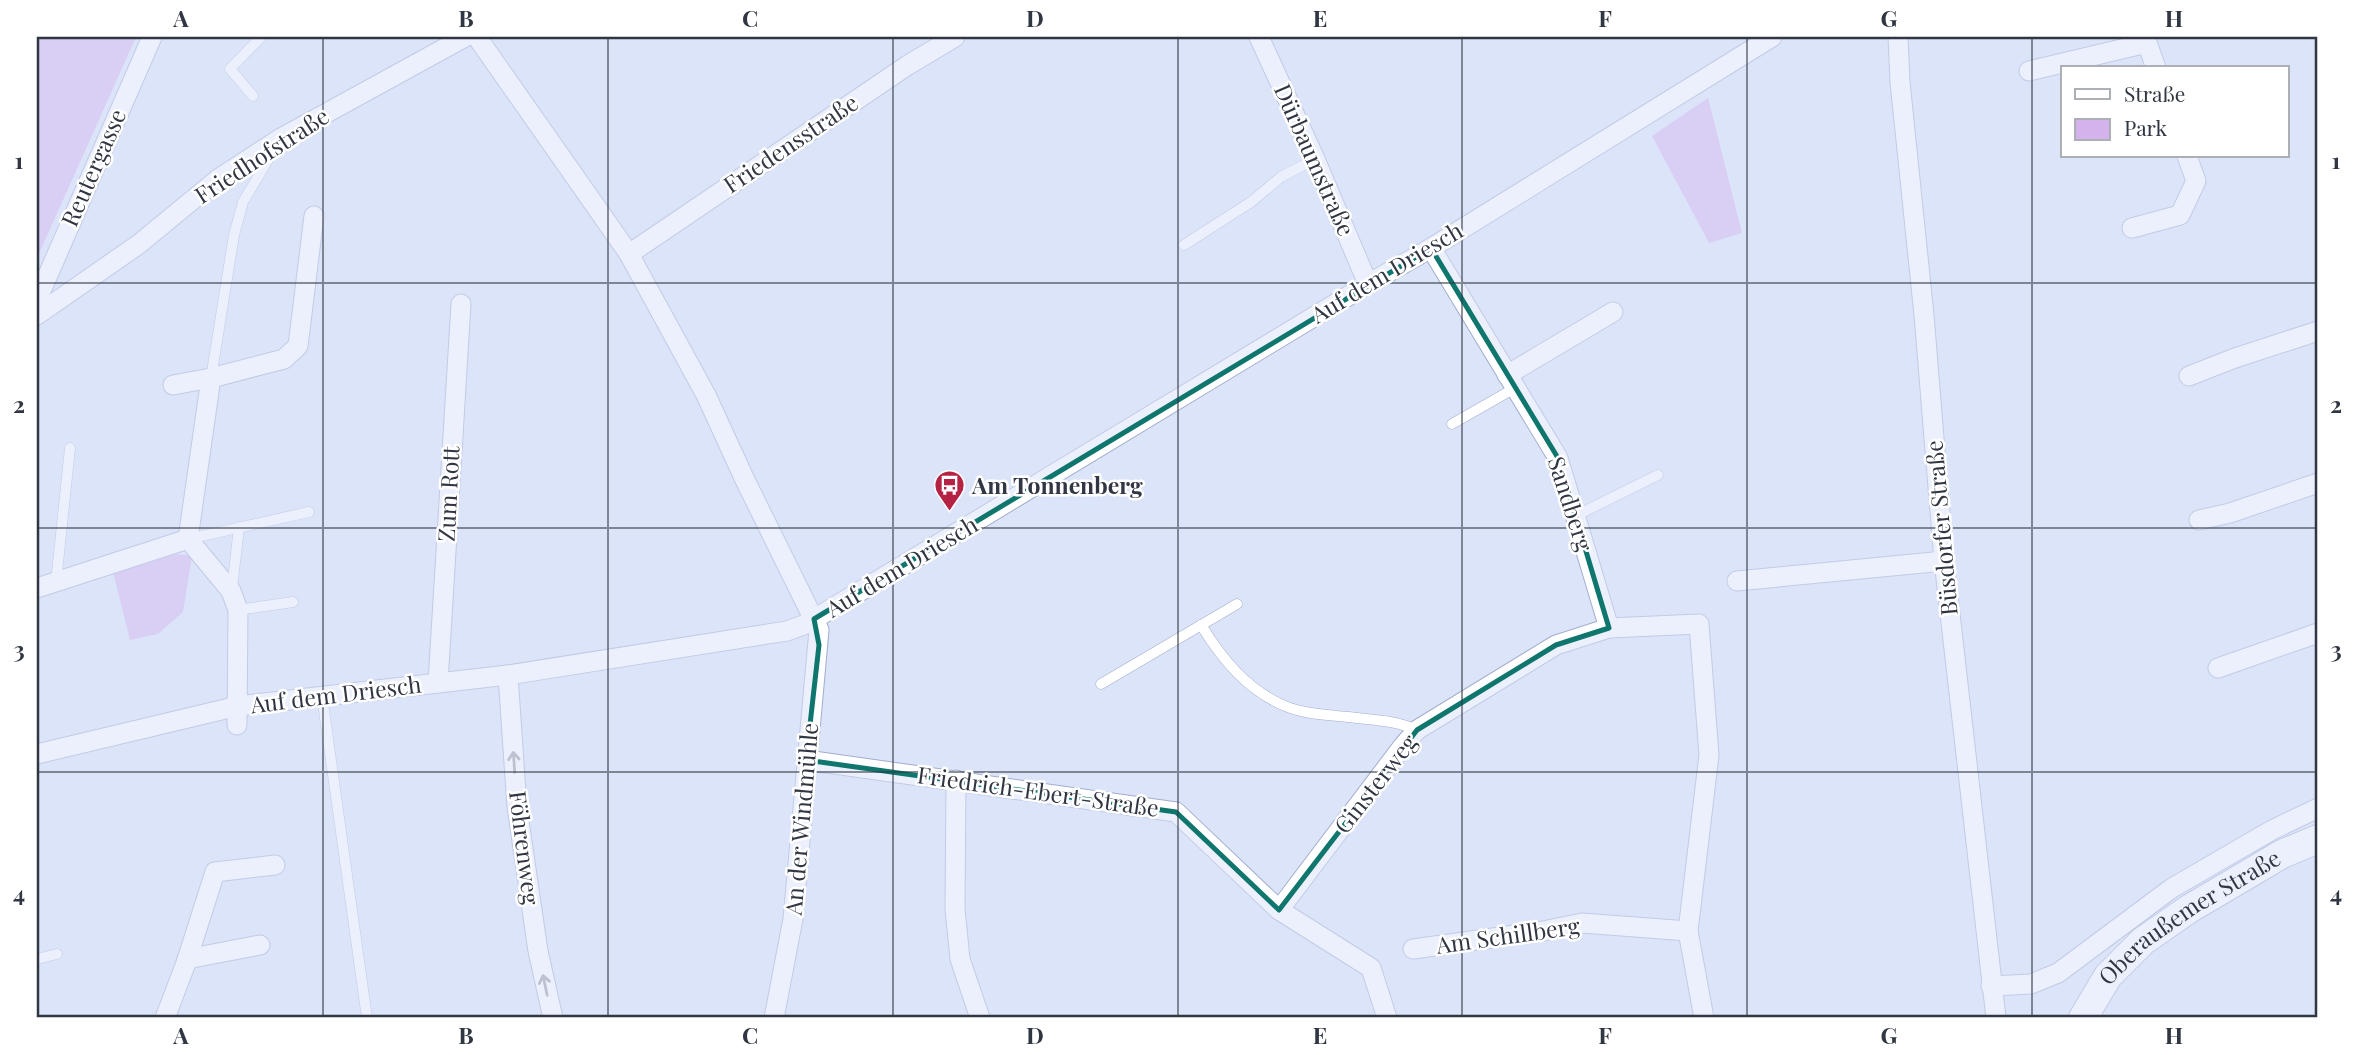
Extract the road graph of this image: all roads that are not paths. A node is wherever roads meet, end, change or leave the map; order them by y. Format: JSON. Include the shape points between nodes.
{"nodes":[{"id":1,"x":152,"y":37,"type":"edge"},
{"id":2,"x":261,"y":37,"type":"edge"},
{"id":3,"x":465,"y":37,"type":"edge"},
{"id":4,"x":477,"y":37,"type":"edge"},
{"id":5,"x":955,"y":37,"type":"edge"},
{"id":6,"x":1772,"y":37,"type":"edge"},
{"id":7,"x":1898,"y":37,"type":"edge"},
{"id":8,"x":1264,"y":38,"type":"edge"},
{"id":9,"x":2146,"y":40,"type":"edge"},
{"id":10,"x":2155,"y":66,"type":"edge"},
{"id":11,"x":2029,"y":71,"type":"dead end"},
{"id":12,"x":253,"y":96,"type":"dead end"},
{"id":13,"x":281,"y":138,"type":"junction"},
{"id":14,"x":2188,"y":158,"type":"edge"},
{"id":15,"x":1315,"y":159,"type":"junction"},
{"id":16,"x":314,"y":216,"type":"dead end"},
{"id":17,"x":2132,"y":228,"type":"dead end"},
{"id":18,"x":1184,"y":245,"type":"dead end"},
{"id":19,"x":1431,"y":248,"type":"junction"},
{"id":20,"x":629,"y":254,"type":"junction"},
{"id":21,"x":1368,"y":284,"type":"junction"},
{"id":22,"x":37,"y":300,"type":"edge"},
{"id":23,"x":461,"y":304,"type":"dead end"},
{"id":24,"x":1613,"y":312,"type":"dead end"},
{"id":25,"x":37,"y":315,"type":"edge"},
{"id":26,"x":2318,"y":331,"type":"edge"},
{"id":27,"x":2189,"y":376,"type":"dead end"},
{"id":28,"x":211,"y":378,"type":"junction"},
{"id":29,"x":1511,"y":382,"type":"junction"},
{"id":30,"x":173,"y":385,"type":"dead end"},
{"id":31,"x":1452,"y":424,"type":"dead end"},
{"id":32,"x":70,"y":448,"type":"dead end"},
{"id":33,"x":1658,"y":475,"type":"dead end"},
{"id":34,"x":2318,"y":483,"type":"edge"},
{"id":35,"x":309,"y":512,"type":"dead end"},
{"id":36,"x":1575,"y":516,"type":"junction"},
{"id":37,"x":2199,"y":520,"type":"dead end"},
{"id":38,"x":239,"y":527,"type":"junction"},
{"id":39,"x":188,"y":539,"type":"junction"},
{"id":40,"x":1944,"y":561,"type":"junction"},
{"id":41,"x":1737,"y":580,"type":"dead end"},
{"id":42,"x":52,"y":583,"type":"edge"},
{"id":43,"x":234,"y":601,"type":"junction"},
{"id":44,"x":293,"y":602,"type":"dead end"},
{"id":45,"x":1237,"y":604,"type":"dead end"},
{"id":46,"x":814,"y":619,"type":"junction"},
{"id":47,"x":1201,"y":625,"type":"junction"},
{"id":48,"x":1616,"y":628,"type":"junction"},
{"id":49,"x":2318,"y":634,"type":"edge"},
{"id":50,"x":2218,"y":668,"type":"dead end"},
{"id":51,"x":508,"y":676,"type":"junction"},
{"id":52,"x":438,"y":683,"type":"junction"},
{"id":53,"x":1101,"y":684,"type":"dead end"},
{"id":54,"x":322,"y":696,"type":"junction"},
{"id":55,"x":238,"y":715,"type":"junction"},
{"id":56,"x":1417,"y":730,"type":"junction"},
{"id":57,"x":37,"y":754,"type":"edge"},
{"id":58,"x":807,"y":760,"type":"junction"},
{"id":59,"x":957,"y":780,"type":"junction"},
{"id":60,"x":2318,"y":808,"type":"edge"},
{"id":61,"x":2318,"y":839,"type":"edge"},
{"id":62,"x":275,"y":865,"type":"dead end"},
{"id":63,"x":1279,"y":910,"type":"junction"},
{"id":64,"x":1688,"y":931,"type":"junction"},
{"id":65,"x":260,"y":945,"type":"dead end"},
{"id":66,"x":1413,"y":949,"type":"dead end"},
{"id":67,"x":57,"y":954,"type":"dead end"},
{"id":68,"x":37,"y":959,"type":"edge"},
{"id":69,"x":187,"y":959,"type":"junction"},
{"id":70,"x":1991,"y":986,"type":"junction"},
{"id":71,"x":165,"y":1018,"type":"edge"},
{"id":72,"x":367,"y":1018,"type":"edge"},
{"id":73,"x":553,"y":1018,"type":"edge"},
{"id":74,"x":774,"y":1018,"type":"edge"},
{"id":75,"x":980,"y":1018,"type":"edge"},
{"id":76,"x":1387,"y":1018,"type":"edge"},
{"id":77,"x":1704,"y":1018,"type":"edge"},
{"id":78,"x":1996,"y":1018,"type":"edge"},
{"id":79,"x":2083,"y":1018,"type":"edge"}],
"edges":[{"from":1,"to":22,"type":"street","name":"Reutergasse"},
{"from":2,"to":12,"type":"lane","via":[[230,69]]},
{"from":3,"to":13,"type":"street","name":"Friedhofstraße"},
{"from":4,"to":20,"type":"street"},
{"from":5,"to":20,"type":"street","name":"Friedensstraße"},
{"from":6,"to":19,"type":"street","name":"Auf dem Driesch"},
{"from":7,"to":40,"type":"street","name":"Büsdorfer Straße"},
{"from":8,"to":15,"type":"street","name":"Dürbaumstraße"},
{"from":9,"to":10,"type":"street"},
{"from":9,"to":11,"type":"street"},
{"from":13,"to":25,"type":"street","name":"Friedhofstraße","via":[[218,179],[139,244]]},
{"from":13,"to":28,"type":"lane","via":[[243,202]]},
{"from":14,"to":17,"type":"street","via":[[2196,181],[2180,215]]},
{"from":15,"to":18,"type":"lane","via":[[1281,177]]},
{"from":15,"to":21,"type":"street","name":"Dürbaumstraße"},
{"from":16,"to":28,"type":"street","via":[[298,346],[285,359]]},
{"from":19,"to":21,"type":"street","name":"Auf dem Driesch"},
{"from":19,"to":29,"type":"street","name":"Sandberg"},
{"from":20,"to":46,"type":"street","via":[[706,395]]},
{"from":21,"to":46,"type":"street","name":"Auf dem Driesch"},
{"from":23,"to":52,"type":"street","name":"Zum Rott"},
{"from":24,"to":29,"type":"street"},
{"from":26,"to":27,"type":"street"},
{"from":28,"to":30,"type":"street"},
{"from":28,"to":39,"type":"street"},
{"from":29,"to":31,"type":"lane"},
{"from":29,"to":36,"type":"street","name":"Sandberg","via":[[1558,458]]},
{"from":32,"to":42,"type":"lane"},
{"from":33,"to":36,"type":"lane"},
{"from":34,"to":37,"type":"street"},
{"from":35,"to":38,"type":"lane"},
{"from":36,"to":48,"type":"street","name":"Sandberg"},
{"from":38,"to":39,"type":"lane"},
{"from":38,"to":43,"type":"lane"},
{"from":39,"to":42,"type":"street"},
{"from":39,"to":43,"type":"street"},
{"from":40,"to":41,"type":"street"},
{"from":40,"to":70,"type":"street","name":"Büsdorfer Straße"},
{"from":43,"to":44,"type":"lane"},
{"from":43,"to":55,"type":"street"},
{"from":45,"to":47,"type":"lane"},
{"from":46,"to":51,"type":"street","name":"Auf dem Driesch","via":[[787,631]]},
{"from":46,"to":58,"type":"street","name":"An der Windmühle","via":[[819,645]]},
{"from":47,"to":53,"type":"lane"},
{"from":47,"to":56,"type":"lane","via":[[1237,674],[1285,707],[1388,721]]},
{"from":48,"to":56,"type":"street","name":"Ginsterweg","via":[[1556,645]]},
{"from":48,"to":64,"type":"street","name":"Ginsterweg","via":[[1699,624],[1709,754]]},
{"from":49,"to":50,"type":"street"},
{"from":51,"to":52,"type":"street","name":"Auf dem Driesch"},
{"from":73,"to":51,"type":"street","name":"Föhrenweg","one_way":true,"via":[[538,951],[517,807]]},
{"from":52,"to":54,"type":"street","name":"Auf dem Driesch"},
{"from":54,"to":55,"type":"street","name":"Auf dem Driesch"},
{"from":54,"to":72,"type":"lane"},
{"from":55,"to":57,"type":"street","name":"Auf dem Driesch"},
{"from":56,"to":63,"type":"street","name":"Ginsterweg"},
{"from":58,"to":59,"type":"street","name":"Friedrich-Ebert-Straße"},
{"from":58,"to":74,"type":"street","name":"An der Windmühle","via":[[793,919]]},
{"from":59,"to":63,"type":"street","name":"Friedrich-Ebert-Straße","via":[[1176,812]]},
{"from":59,"to":75,"type":"street","via":[[955,909],[960,958]]},
{"from":60,"to":70,"type":"street","via":[[2172,888],[2058,973],[2031,984]]},
{"from":61,"to":79,"type":"main road","name":"Oberaußemer Straße","via":[[2282,854],[2143,941],[2108,976]]},
{"from":62,"to":69,"type":"street","via":[[215,872]]},
{"from":63,"to":76,"type":"street","name":"Friedrich-Ebert-Straße","via":[[1371,968]]},
{"from":64,"to":66,"type":"street","name":"Am Schillberg","via":[[1582,923]]},
{"from":64,"to":77,"type":"street"},
{"from":65,"to":69,"type":"street"},
{"from":67,"to":68,"type":"lane"},
{"from":69,"to":71,"type":"street"},
{"from":70,"to":78,"type":"street","name":"Büsdorfer Straße"}]}
